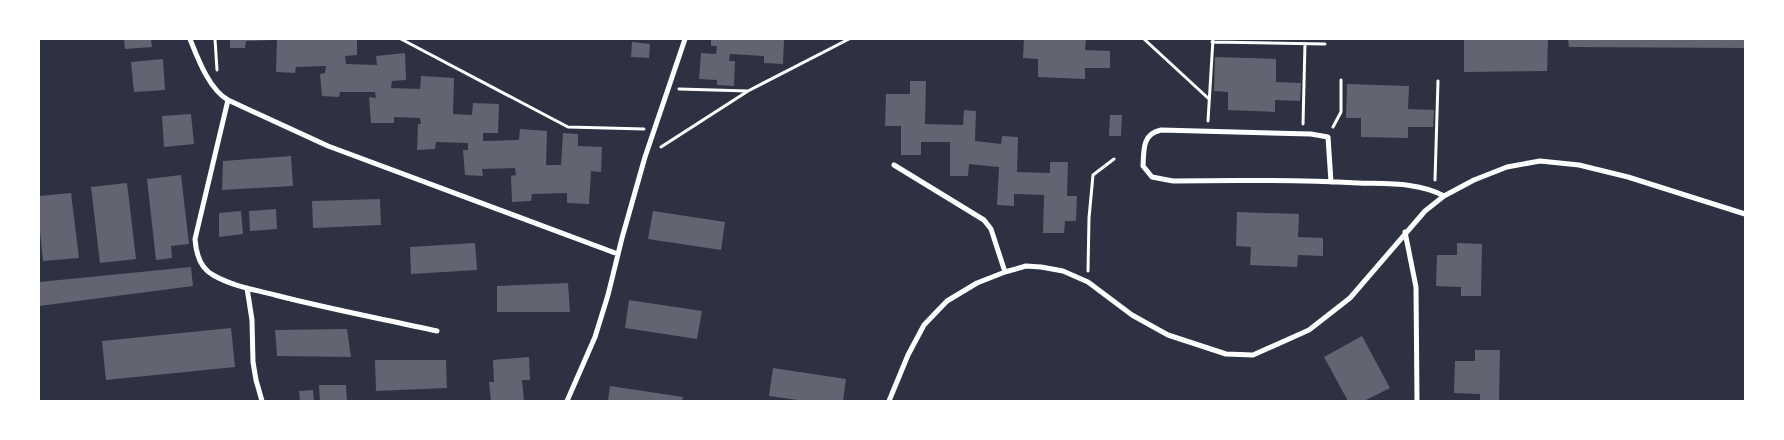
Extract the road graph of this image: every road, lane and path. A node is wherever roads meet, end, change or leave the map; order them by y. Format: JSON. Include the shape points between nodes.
{"nodes":[{"id":1,"x":190,"y":39,"type":"edge"},
{"id":2,"x":215,"y":39,"type":"edge"},
{"id":3,"x":402,"y":39,"type":"edge"},
{"id":4,"x":685,"y":39,"type":"edge"},
{"id":5,"x":849,"y":39,"type":"edge"},
{"id":6,"x":1144,"y":39,"type":"edge"},
{"id":7,"x":1318,"y":39,"type":"edge"},
{"id":8,"x":1213,"y":41,"type":"edge"},
{"id":9,"x":1305,"y":44,"type":"junction"},
{"id":10,"x":1318,"y":44,"type":"junction"},
{"id":11,"x":1325,"y":44,"type":"dead end"},
{"id":12,"x":1341,"y":80,"type":"dead end"},
{"id":13,"x":1438,"y":81,"type":"dead end"},
{"id":14,"x":668,"y":88,"type":"junction"},
{"id":15,"x":748,"y":91,"type":"junction"},
{"id":16,"x":219,"y":94,"type":"junction"},
{"id":17,"x":1210,"y":99,"type":"junction"},
{"id":18,"x":228,"y":100,"type":"junction"},
{"id":19,"x":654,"y":129,"type":"junction"},
{"id":20,"x":1207,"y":131,"type":"junction"},
{"id":21,"x":1303,"y":134,"type":"junction"},
{"id":22,"x":1328,"y":137,"type":"junction"},
{"id":23,"x":645,"y":156,"type":"junction"},
{"id":24,"x":1114,"y":159,"type":"dead end"},
{"id":25,"x":894,"y":166,"type":"dead end"},
{"id":26,"x":1332,"y":182,"type":"junction"},
{"id":27,"x":1435,"y":191,"type":"junction"},
{"id":28,"x":1444,"y":196,"type":"junction"},
{"id":29,"x":1745,"y":214,"type":"edge"},
{"id":30,"x":1405,"y":232,"type":"junction"},
{"id":31,"x":618,"y":254,"type":"junction"},
{"id":32,"x":1005,"y":272,"type":"junction"},
{"id":33,"x":1088,"y":282,"type":"junction"},
{"id":34,"x":247,"y":288,"type":"junction"},
{"id":35,"x":437,"y":330,"type":"dead end"},
{"id":36,"x":258,"y":401,"type":"edge"},
{"id":37,"x":262,"y":401,"type":"edge"},
{"id":38,"x":567,"y":401,"type":"edge"},
{"id":39,"x":889,"y":401,"type":"edge"},
{"id":40,"x":1417,"y":401,"type":"edge"}],
"edges":[{"from":1,"to":16,"type":"street"},
{"from":2,"to":16,"type":"path"},
{"from":3,"to":19,"type":"path","via":[[568,127]]},
{"from":4,"to":14,"type":"street"},
{"from":5,"to":15,"type":"path"},
{"from":6,"to":17,"type":"path"},
{"from":7,"to":10,"type":"path"},
{"from":8,"to":9,"type":"path"},
{"from":8,"to":17,"type":"path"},
{"from":9,"to":10,"type":"path"},
{"from":9,"to":21,"type":"path"},
{"from":10,"to":11,"type":"path"},
{"from":12,"to":22,"type":"path","via":[[1341,112]]},
{"from":13,"to":27,"type":"path"},
{"from":14,"to":15,"type":"path"},
{"from":14,"to":19,"type":"street"},
{"from":15,"to":23,"type":"path"},
{"from":16,"to":18,"type":"street"},
{"from":17,"to":20,"type":"path"},
{"from":18,"to":31,"type":"street","via":[[328,146]]},
{"from":18,"to":34,"type":"street","via":[[197,233],[196,250],[204,268],[213,275]]},
{"from":19,"to":23,"type":"street"},
{"from":20,"to":21,"type":"street"},
{"from":20,"to":26,"type":"street","via":[[1153,132],[1144,149],[1143,166],[1152,177],[1173,181]]},
{"from":21,"to":22,"type":"street"},
{"from":22,"to":26,"type":"street"},
{"from":23,"to":31,"type":"street"},
{"from":24,"to":33,"type":"path","via":[[1093,176]]},
{"from":25,"to":32,"type":"street","via":[[984,220],[991,228]]},
{"from":26,"to":27,"type":"street","via":[[1405,185]]},
{"from":27,"to":28,"type":"street"},
{"from":28,"to":29,"type":"street","via":[[1507,167],[1540,162],[1579,165],[1628,177]]},
{"from":28,"to":30,"type":"street"},
{"from":30,"to":33,"type":"street","via":[[1350,298],[1309,330],[1253,355],[1226,354],[1168,335]]},
{"from":30,"to":40,"type":"street","via":[[1416,287]]},
{"from":31,"to":38,"type":"street","via":[[595,337]]},
{"from":32,"to":33,"type":"street","via":[[1026,266],[1041,267]]},
{"from":32,"to":39,"type":"street","via":[[977,283],[947,301],[924,325]]},
{"from":34,"to":35,"type":"street"},
{"from":34,"to":37,"type":"street","via":[[253,362]]},
{"from":36,"to":37,"type":"street"}]}
